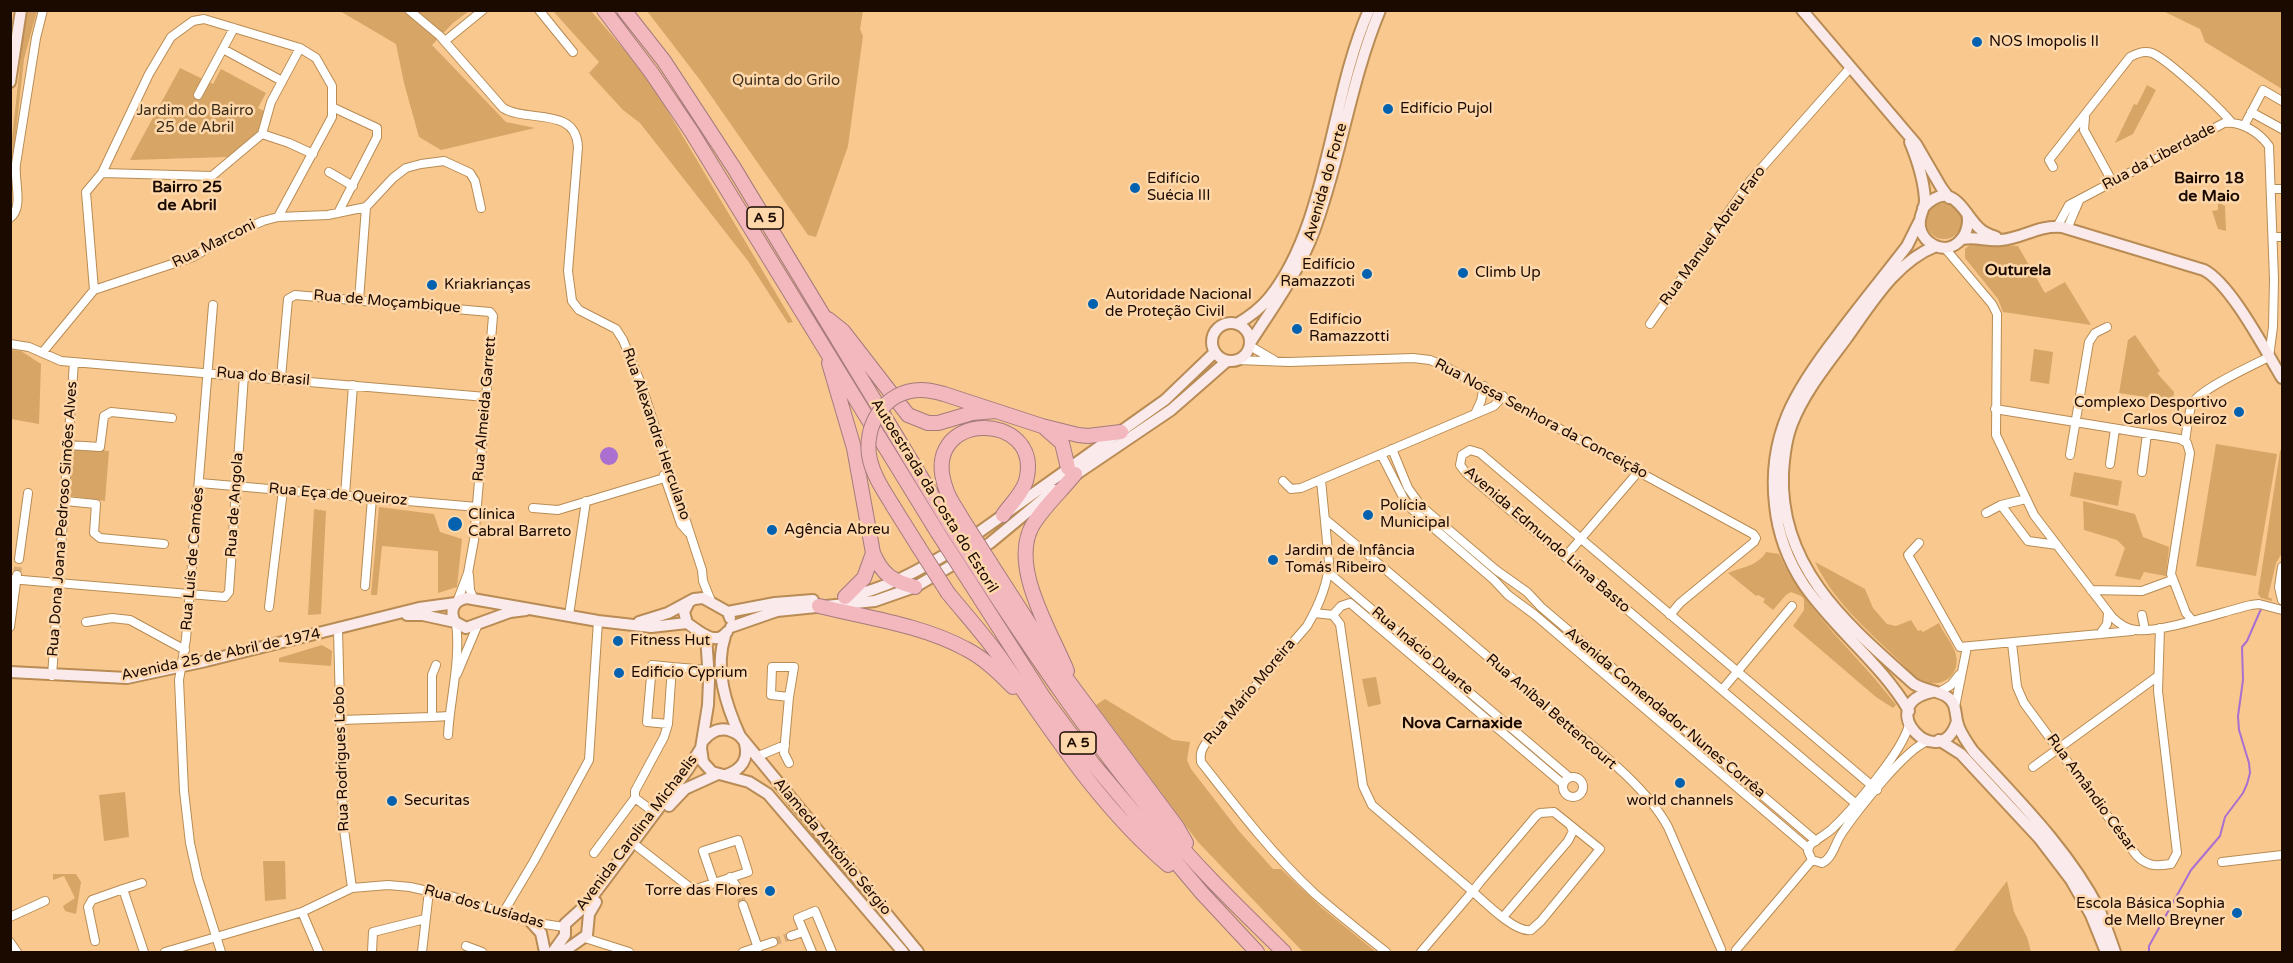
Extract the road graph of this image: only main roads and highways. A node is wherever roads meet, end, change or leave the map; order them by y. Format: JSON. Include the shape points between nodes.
{"nodes":[{"id":1,"x":604,"y":10,"type":"edge"},
{"id":2,"x":624,"y":10,"type":"edge"},
{"id":3,"x":821,"y":313,"type":"junction"},
{"id":4,"x":826,"y":352,"type":"junction"},
{"id":5,"x":996,"y":411,"type":"junction"},
{"id":6,"x":1042,"y":426,"type":"junction"},
{"id":7,"x":1121,"y":432,"type":"road end"},
{"id":8,"x":1003,"y":515,"type":"road end"},
{"id":9,"x":956,"y":521,"type":"junction"},
{"id":10,"x":873,"y":553,"type":"junction"},
{"id":11,"x":986,"y":569,"type":"junction"},
{"id":12,"x":915,"y":587,"type":"road end"},
{"id":13,"x":845,"y":597,"type":"road end"},
{"id":14,"x":819,"y":606,"type":"road end"},
{"id":15,"x":1072,"y":684,"type":"junction"},
{"id":16,"x":1033,"y":707,"type":"junction"},
{"id":17,"x":1202,"y":871,"type":"junction"},
{"id":18,"x":1202,"y":893,"type":"junction"},
{"id":19,"x":1257,"y":952,"type":"edge"},
{"id":20,"x":1284,"y":952,"type":"edge"}],
"edges":[{"from":1,"to":4,"type":"highway","name":"Autoestrada da Costa do Estoril","number":"A 5","via":[[691,131]]},
{"from":2,"to":3,"type":"highway","name":"Autoestrada da Costa do Estoril","number":"A 5","via":[[706,125]]},
{"from":3,"to":5,"type":"highway","via":[[843,331],[908,415],[938,423]]},
{"from":3,"to":9,"type":"highway","name":"Autoestrada da Costa do Estoril","number":"A 5"},
{"from":4,"to":10,"type":"highway","via":[[854,448]]},
{"from":4,"to":18,"type":"highway","name":"Autoestrada da Costa do Estoril","number":"A 5","bridge":true,"via":[[1044,698],[1093,764]]},
{"from":5,"to":6,"type":"highway"},
{"from":5,"to":16,"type":"highway","bridge":true,"via":[[920,390],[896,397],[883,406],[867,442],[878,481],[918,546]]},
{"from":6,"to":7,"type":"highway","via":[[1088,436]]},
{"from":6,"to":15,"type":"highway","via":[[1062,443],[1070,474],[1034,521],[1025,546],[1026,572]]},
{"from":8,"to":9,"type":"highway","via":[[1023,486],[1026,459],[1007,434],[985,426],[958,435],[943,460],[942,474]]},
{"from":9,"to":11,"type":"highway","name":"Autoestrada da Costa do Estoril","number":"A 5","bridge":true},
{"from":10,"to":12,"type":"highway","via":[[895,582]]},
{"from":10,"to":13,"type":"highway","via":[[864,578]]},
{"from":11,"to":15,"type":"highway"},
{"from":11,"to":17,"type":"highway","name":"Autoestrada da Costa do Estoril","number":"A 5","via":[[1057,688],[1105,755]]},
{"from":14,"to":16,"type":"highway","via":[[949,640],[992,666]]},
{"from":15,"to":17,"type":"highway","via":[[1177,828]]},
{"from":16,"to":18,"type":"highway","via":[[1090,785],[1139,840]]},
{"from":17,"to":20,"type":"highway","name":"Autoestrada da Costa do Estoril","number":"A 5"},
{"from":18,"to":19,"type":"highway","name":"Autoestrada da Costa do Estoril","number":"A 5"}]}
